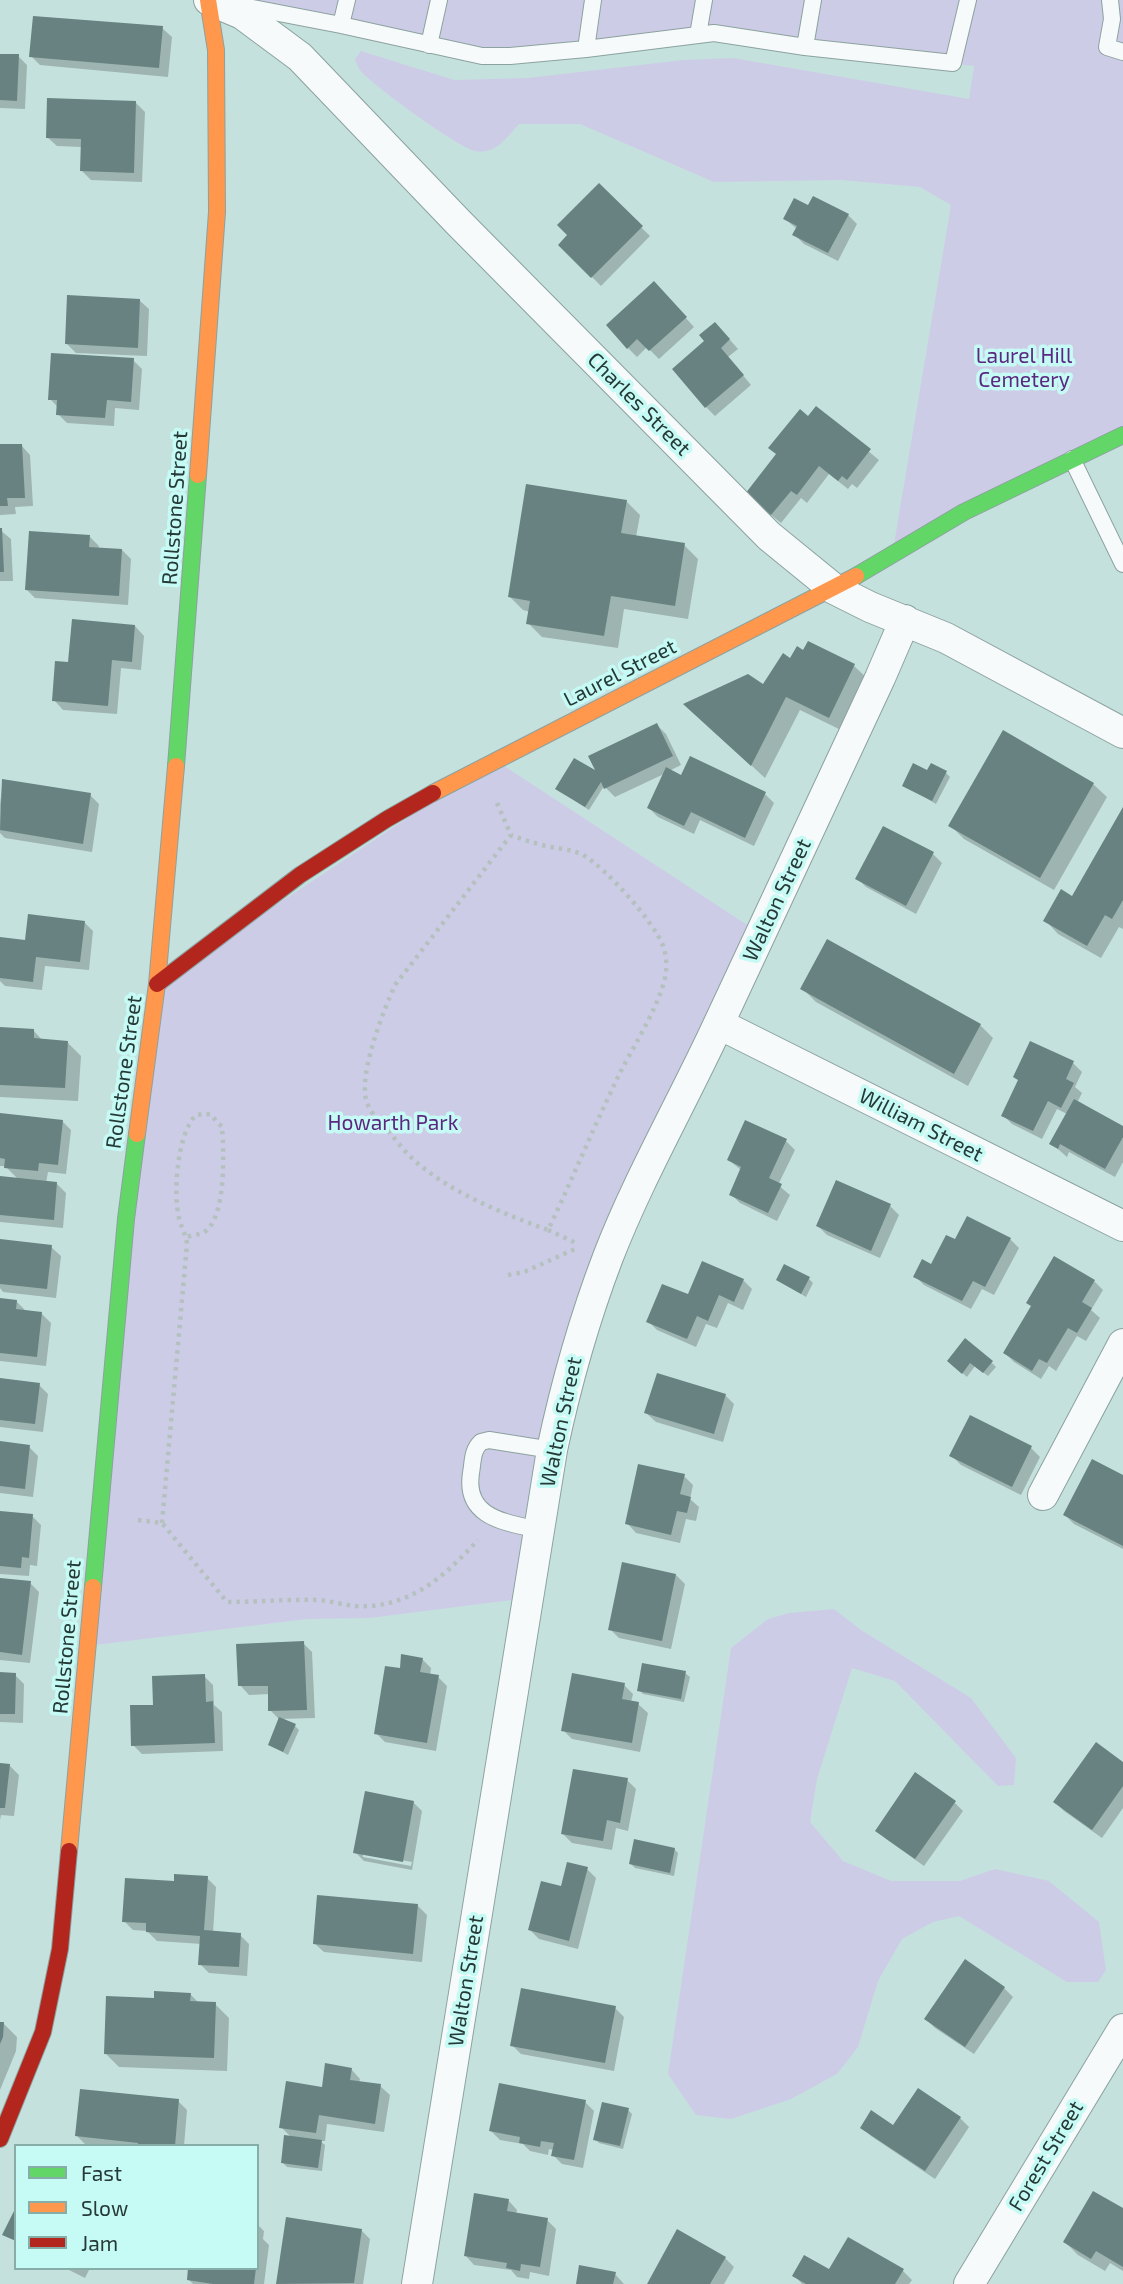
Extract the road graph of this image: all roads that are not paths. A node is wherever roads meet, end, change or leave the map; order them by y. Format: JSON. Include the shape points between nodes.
{"nodes":[{"id":1,"x":210,"y":0,"type":"edge"},
{"id":2,"x":347,"y":0,"type":"edge"},
{"id":3,"x":439,"y":0,"type":"edge"},
{"id":4,"x":593,"y":0,"type":"edge"},
{"id":5,"x":704,"y":0,"type":"edge"},
{"id":6,"x":813,"y":0,"type":"edge"},
{"id":7,"x":968,"y":0,"type":"edge"},
{"id":8,"x":1110,"y":0,"type":"edge"},
{"id":9,"x":341,"y":24,"type":"junction"},
{"id":10,"x":698,"y":35,"type":"junction"},
{"id":11,"x":429,"y":45,"type":"junction"},
{"id":12,"x":805,"y":47,"type":"junction"},
{"id":13,"x":586,"y":49,"type":"junction"},
{"id":14,"x":1123,"y":52,"type":"edge"},
{"id":15,"x":1123,"y":435,"type":"edge"},
{"id":16,"x":1072,"y":460,"type":"junction"},
{"id":17,"x":1123,"y":564,"type":"edge"},
{"id":18,"x":834,"y":589,"type":"junction"},
{"id":19,"x":905,"y":620,"type":"junction"},
{"id":20,"x":1123,"y":733,"type":"edge"},
{"id":21,"x":157,"y":984,"type":"junction"},
{"id":22,"x":719,"y":1024,"type":"junction"},
{"id":23,"x":1123,"y":1226,"type":"edge"},
{"id":24,"x":1123,"y":1344,"type":"edge"},
{"id":25,"x":552,"y":1450,"type":"junction"},
{"id":26,"x":1044,"y":1495,"type":"dead end"},
{"id":27,"x":539,"y":1530,"type":"junction"},
{"id":28,"x":1123,"y":2029,"type":"edge"},
{"id":29,"x":3,"y":2126,"type":"edge"},
{"id":30,"x":416,"y":2284,"type":"edge"},
{"id":31,"x":969,"y":2284,"type":"edge"}],
"edges":[{"from":1,"to":9,"type":"lane"},
{"from":1,"to":18,"type":"street","name":"Charles Street","via":[[242,14],[300,57],[769,536]]},
{"from":1,"to":21,"type":"main road","name":"Rollstone Street","via":[[216,50],[217,212]]},
{"from":2,"to":9,"type":"lane"},
{"from":3,"to":11,"type":"lane"},
{"from":4,"to":13,"type":"lane"},
{"from":5,"to":10,"type":"lane"},
{"from":6,"to":12,"type":"lane"},
{"from":7,"to":12,"type":"lane","via":[[953,63]]},
{"from":8,"to":14,"type":"lane","via":[[1107,47]]},
{"from":9,"to":11,"type":"lane"},
{"from":10,"to":12,"type":"lane","via":[[725,34]]},
{"from":10,"to":13,"type":"lane"},
{"from":11,"to":13,"type":"lane","via":[[482,56]]},
{"from":15,"to":16,"type":"main road","name":"Laurel Street"},
{"from":16,"to":17,"type":"lane"},
{"from":16,"to":18,"type":"main road","name":"Laurel Street","via":[[964,512]]},
{"from":18,"to":19,"type":"street","name":"Charles Street"},
{"from":18,"to":21,"type":"main road","name":"Laurel Street","via":[[480,767],[387,819],[300,875]]},
{"from":19,"to":20,"type":"street","name":"Charles Street"},
{"from":19,"to":22,"type":"street","name":"Walton Street"},
{"from":21,"to":29,"type":"main road","name":"Rollstone Street","via":[[126,1219],[59,1958],[43,2032]]},
{"from":22,"to":23,"type":"street","name":"William Street"},
{"from":22,"to":25,"type":"street","name":"Walton Street","via":[[609,1256],[578,1345]]},
{"from":24,"to":26,"type":"street"},
{"from":25,"to":27,"type":"street","name":"Walton Street"},
{"from":25,"to":27,"type":"lane","via":[[489,1440],[481,1442],[474,1453],[470,1493],[479,1507],[509,1523]]},
{"from":27,"to":30,"type":"street","name":"Walton Street"},
{"from":28,"to":31,"type":"street","name":"Forest Street"}]}
